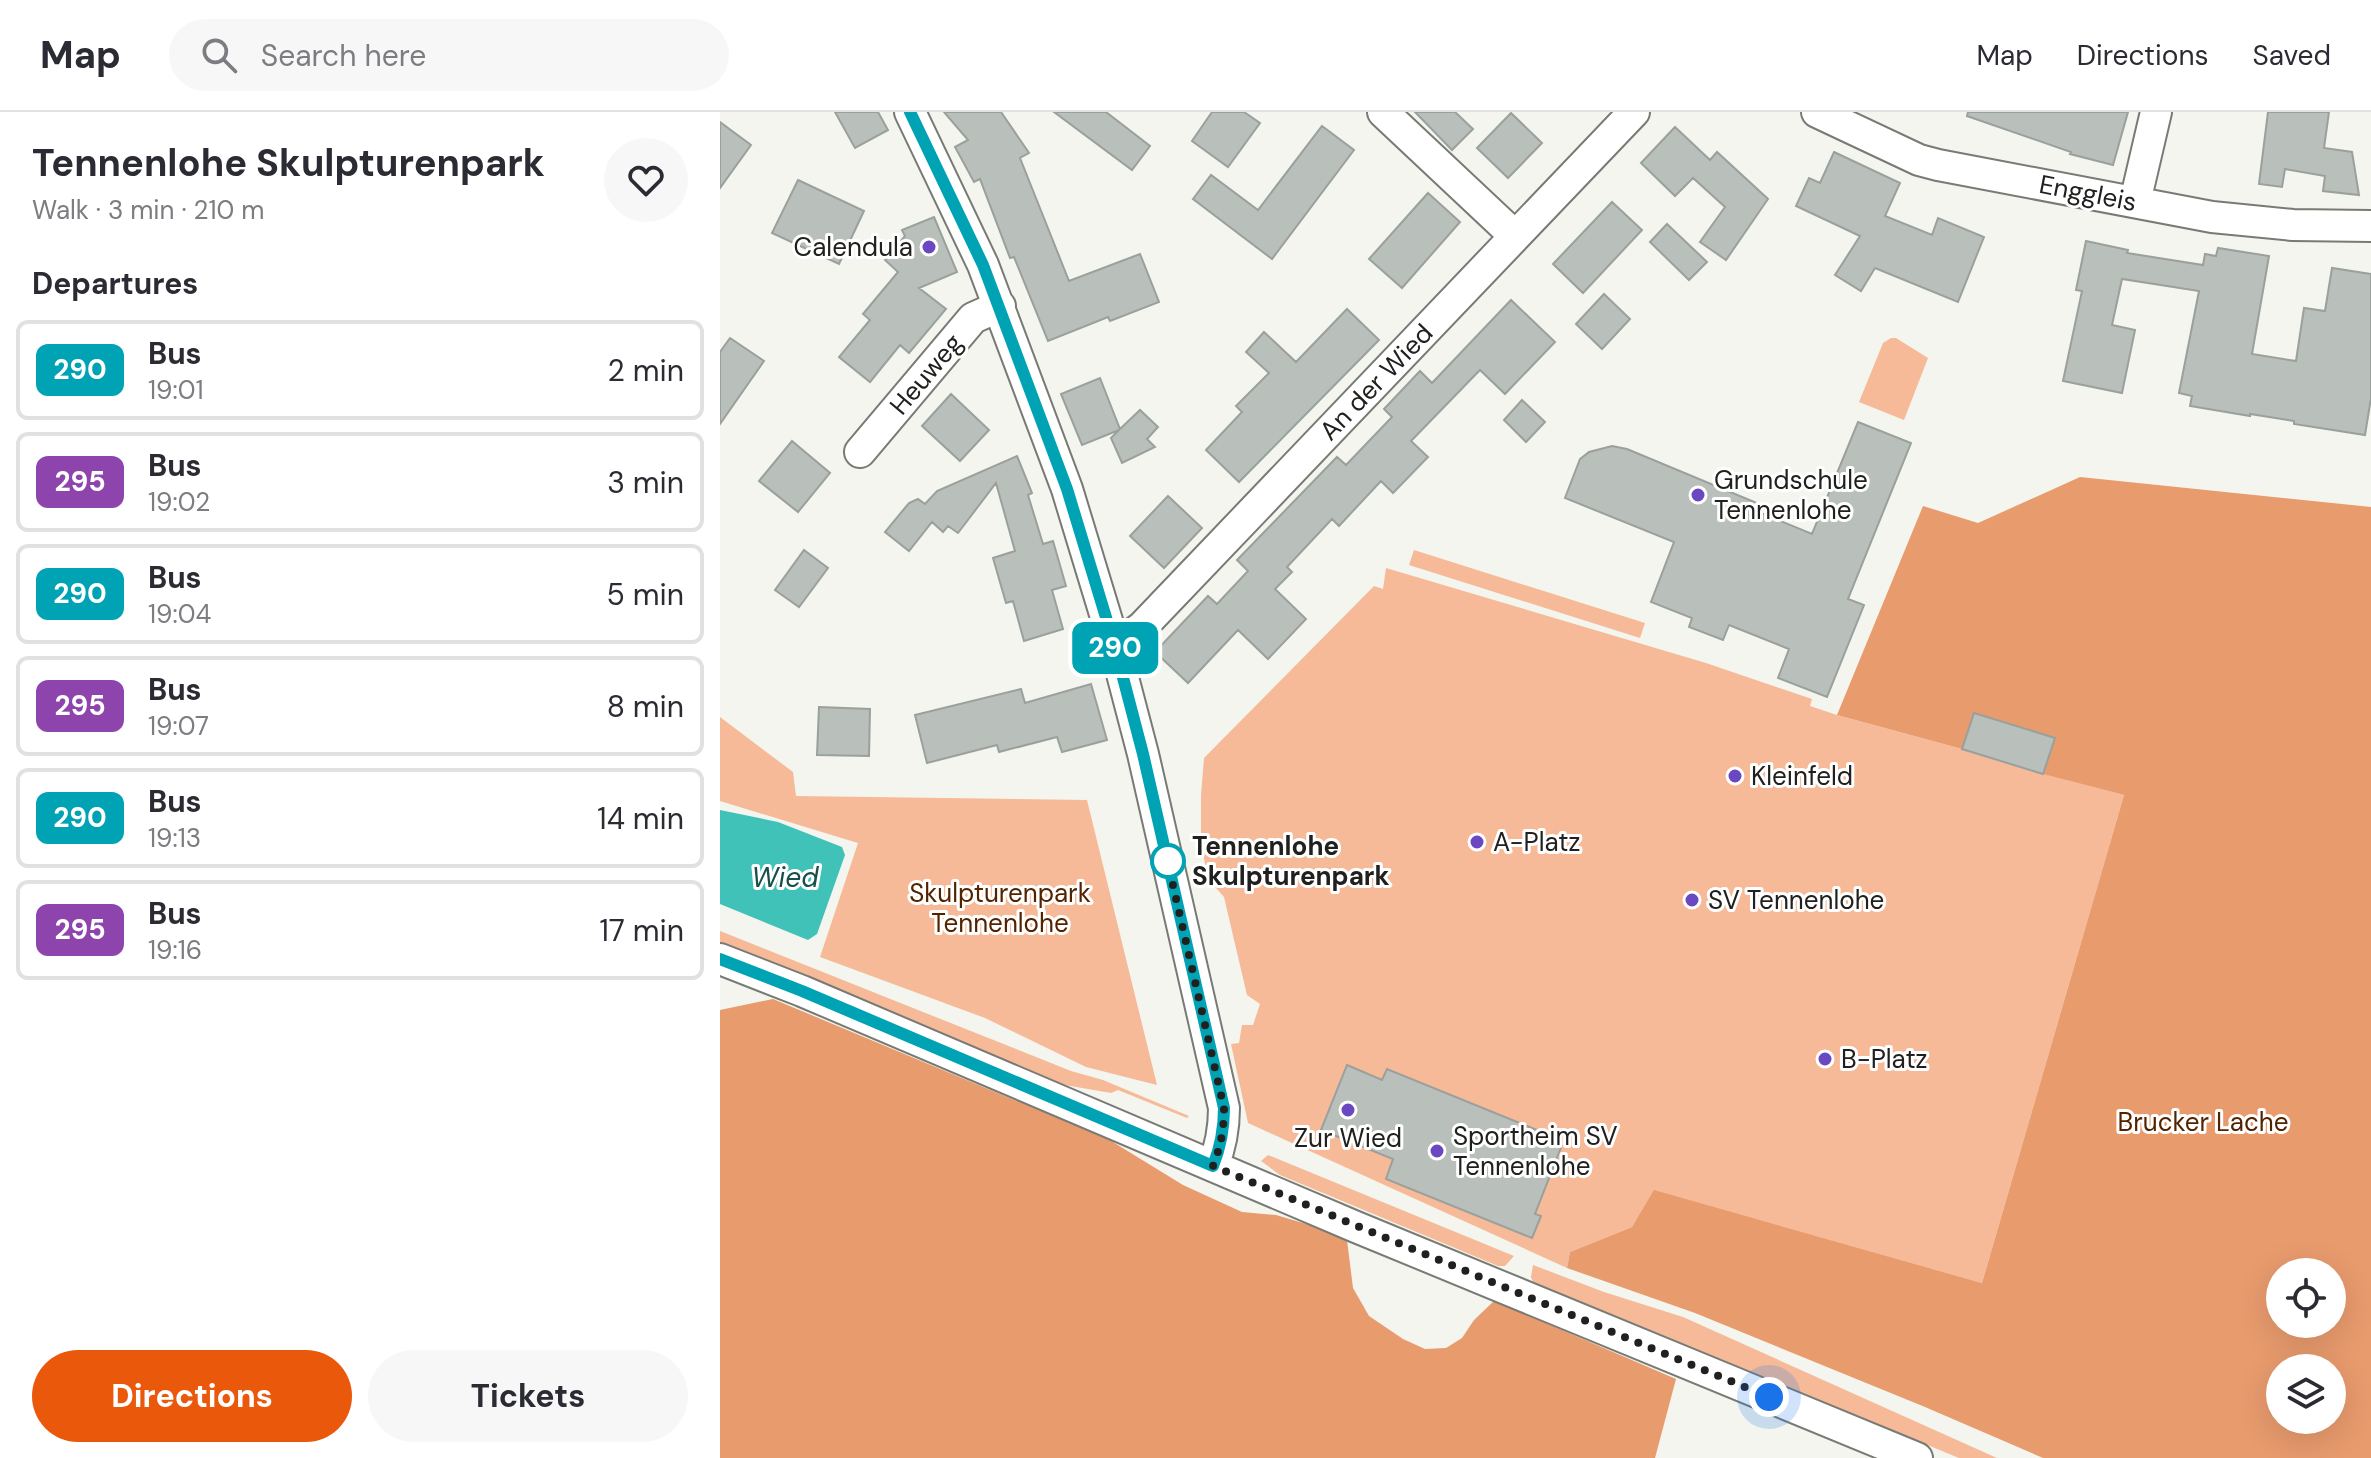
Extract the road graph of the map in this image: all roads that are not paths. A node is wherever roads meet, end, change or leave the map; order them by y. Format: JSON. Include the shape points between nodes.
{"nodes":[{"id":1,"x":910,"y":112,"type":"edge"},
{"id":2,"x":1383,"y":112,"type":"edge"},
{"id":3,"x":1634,"y":112,"type":"edge"},
{"id":4,"x":1817,"y":112,"type":"edge"},
{"id":5,"x":2156,"y":112,"type":"edge"},
{"id":6,"x":2135,"y":202,"type":"junction"},
{"id":7,"x":2371,"y":226,"type":"edge"},
{"id":8,"x":1515,"y":236,"type":"junction"},
{"id":9,"x":1000,"y":306,"type":"junction"},
{"id":10,"x":860,"y":452,"type":"dead end"},
{"id":11,"x":1115,"y":647,"type":"junction"},
{"id":12,"x":720,"y":959,"type":"edge"},
{"id":13,"x":1213,"y":1166,"type":"junction"},
{"id":14,"x":1917,"y":1458,"type":"edge"}],
"edges":[{"from":1,"to":9,"type":"street"},
{"from":2,"to":8,"type":"street"},
{"from":3,"to":8,"type":"street","name":"An der Wied"},
{"from":4,"to":6,"type":"street","name":"Enggleis","via":[[1919,160]]},
{"from":5,"to":6,"type":"street"},
{"from":6,"to":7,"type":"street","name":"Enggleis","via":[[2273,224]]},
{"from":8,"to":11,"type":"street","name":"An der Wied","via":[[1142,627]]},
{"from":9,"to":10,"type":"street","name":"Heuweg","via":[[973,318]]},
{"from":9,"to":11,"type":"street","via":[[1067,489]]},
{"from":11,"to":13,"type":"street","via":[[1224,1108]]},
{"from":12,"to":13,"type":"street"},
{"from":13,"to":14,"type":"street"}]}
